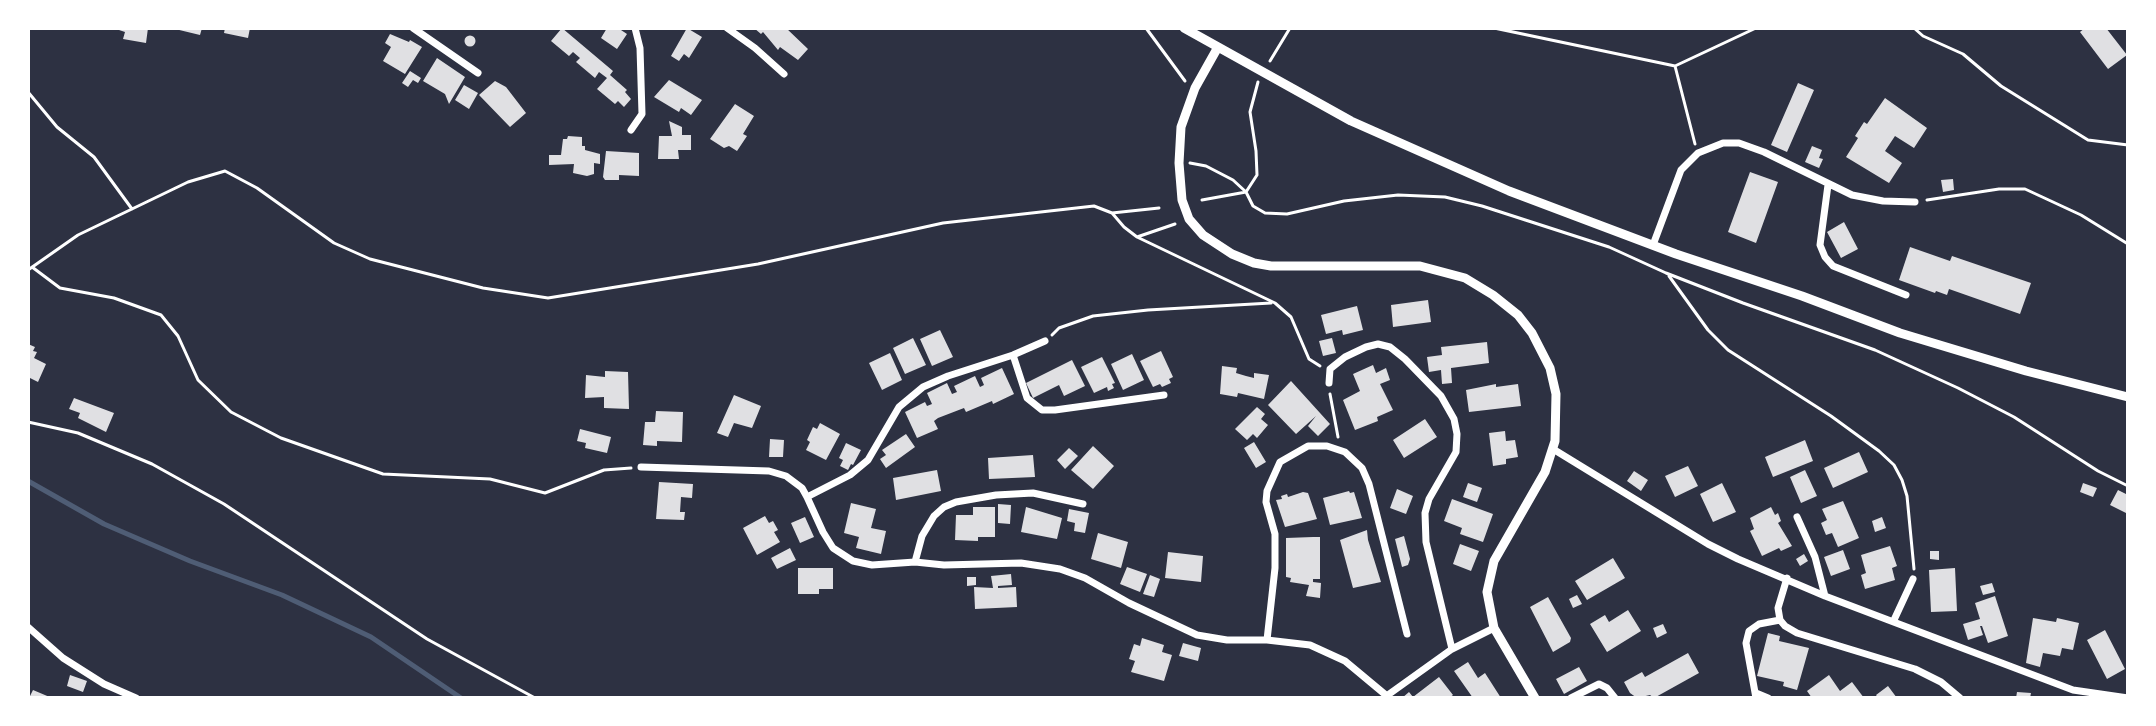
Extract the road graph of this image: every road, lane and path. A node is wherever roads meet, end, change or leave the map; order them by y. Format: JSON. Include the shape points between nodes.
{"nodes":[{"id":1,"x":413,"y":28,"type":"edge"},
{"id":2,"x":635,"y":28,"type":"edge"},
{"id":3,"x":727,"y":28,"type":"edge"},
{"id":4,"x":1146,"y":28,"type":"edge"},
{"id":5,"x":1184,"y":28,"type":"edge"},
{"id":6,"x":1290,"y":28,"type":"edge"},
{"id":7,"x":1494,"y":28,"type":"edge"},
{"id":8,"x":1756,"y":28,"type":"edge"},
{"id":9,"x":1914,"y":28,"type":"edge"},
{"id":10,"x":1218,"y":47,"type":"junction"},
{"id":11,"x":1270,"y":61,"type":"dead end"},
{"id":12,"x":1675,"y":66,"type":"junction"},
{"id":13,"x":478,"y":73,"type":"dead end"},
{"id":14,"x":784,"y":74,"type":"dead end"},
{"id":15,"x":1258,"y":82,"type":"dead end"},
{"id":16,"x":1195,"y":88,"type":"junction"},
{"id":17,"x":28,"y":92,"type":"edge"},
{"id":18,"x":631,"y":130,"type":"dead end"},
{"id":19,"x":2128,"y":145,"type":"edge"},
{"id":20,"x":1698,"y":153,"type":"junction"},
{"id":21,"x":1179,"y":163,"type":"junction"},
{"id":22,"x":1828,"y":185,"type":"junction"},
{"id":23,"x":1246,"y":192,"type":"junction"},
{"id":24,"x":1202,"y":200,"type":"dead end"},
{"id":25,"x":1915,"y":202,"type":"joint"},
{"id":26,"x":1159,"y":208,"type":"dead end"},
{"id":27,"x":132,"y":209,"type":"junction"},
{"id":28,"x":1112,"y":213,"type":"junction"},
{"id":29,"x":1189,"y":219,"type":"junction"},
{"id":30,"x":1137,"y":237,"type":"junction"},
{"id":31,"x":2128,"y":244,"type":"edge"},
{"id":32,"x":1653,"y":245,"type":"junction"},
{"id":33,"x":30,"y":269,"type":"edge"},
{"id":34,"x":1666,"y":273,"type":"junction"},
{"id":35,"x":1906,"y":295,"type":"dead end"},
{"id":36,"x":1275,"y":303,"type":"junction"},
{"id":37,"x":1045,"y":341,"type":"joint"},
{"id":38,"x":1013,"y":355,"type":"junction"},
{"id":39,"x":1330,"y":369,"type":"junction"},
{"id":40,"x":1329,"y":383,"type":"joint"},
{"id":41,"x":1164,"y":395,"type":"dead end"},
{"id":42,"x":2128,"y":397,"type":"edge"},
{"id":43,"x":28,"y":422,"type":"edge"},
{"id":44,"x":1336,"y":449,"type":"junction"},
{"id":45,"x":1553,"y":449,"type":"junction"},
{"id":46,"x":641,"y":467,"type":"joint"},
{"id":47,"x":2128,"y":486,"type":"edge"},
{"id":48,"x":807,"y":497,"type":"junction"},
{"id":49,"x":1083,"y":504,"type":"dead end"},
{"id":50,"x":1797,"y":517,"type":"dead end"},
{"id":51,"x":915,"y":562,"type":"junction"},
{"id":52,"x":1787,"y":578,"type":"junction"},
{"id":53,"x":1913,"y":579,"type":"joint"},
{"id":54,"x":1825,"y":596,"type":"junction"},
{"id":55,"x":1780,"y":620,"type":"junction"},
{"id":56,"x":1894,"y":620,"type":"junction"},
{"id":57,"x":28,"y":627,"type":"edge"},
{"id":58,"x":1494,"y":628,"type":"junction"},
{"id":59,"x":1407,"y":634,"type":"dead end"},
{"id":60,"x":1267,"y":640,"type":"junction"},
{"id":61,"x":1452,"y":649,"type":"junction"},
{"id":62,"x":1756,"y":696,"type":"edge"},
{"id":63,"x":1385,"y":697,"type":"edge"},
{"id":64,"x":136,"y":698,"type":"edge"},
{"id":65,"x":535,"y":698,"type":"edge"},
{"id":66,"x":1535,"y":698,"type":"edge"},
{"id":67,"x":1571,"y":698,"type":"edge"},
{"id":68,"x":1615,"y":698,"type":"edge"},
{"id":69,"x":1768,"y":698,"type":"edge"},
{"id":70,"x":1960,"y":698,"type":"edge"},
{"id":71,"x":2128,"y":698,"type":"edge"}],
"edges":[{"from":1,"to":13,"type":"street"},
{"from":2,"to":18,"type":"street","via":[[642,114]]},
{"from":3,"to":14,"type":"street"},
{"from":4,"to":16,"type":"path","via":[[1180,77]]},
{"from":5,"to":10,"type":"street"},
{"from":6,"to":11,"type":"path"},
{"from":7,"to":12,"type":"path"},
{"from":8,"to":12,"type":"path"},
{"from":9,"to":19,"type":"path","via":[[1963,54],[2001,86],[2088,140]]},
{"from":10,"to":16,"type":"street"},
{"from":10,"to":32,"type":"street","via":[[1351,121],[1509,191]]},
{"from":12,"to":20,"type":"path"},
{"from":15,"to":23,"type":"path","via":[[1250,112],[1257,175]]},
{"from":16,"to":21,"type":"street","via":[[1181,127]]},
{"from":17,"to":27,"type":"path","via":[[57,127],[94,157]]},
{"from":20,"to":22,"type":"street","via":[[1739,143]]},
{"from":20,"to":32,"type":"street","via":[[1681,170]]},
{"from":21,"to":23,"type":"path","via":[[1206,166]]},
{"from":21,"to":29,"type":"street"},
{"from":22,"to":25,"type":"street","via":[[1852,195]]},
{"from":22,"to":35,"type":"street","via":[[1820,245],[1825,257],[1833,266]]},
{"from":23,"to":24,"type":"path"},
{"from":23,"to":34,"type":"path","via":[[1253,206],[1265,213],[1287,214],[1344,201],[1445,197],[1609,247]]},
{"from":25,"to":31,"type":"path","via":[[2025,189]]},
{"from":26,"to":28,"type":"path"},
{"from":27,"to":28,"type":"path","via":[[225,171],[334,243],[370,259],[483,288],[548,298],[758,264],[943,223],[1094,206]]},
{"from":27,"to":33,"type":"path","via":[[78,235]]},
{"from":28,"to":30,"type":"path"},
{"from":29,"to":30,"type":"path"},
{"from":29,"to":45,"type":"street","via":[[1217,246],[1254,263],[1420,266],[1465,278],[1493,295],[1518,315],[1550,368],[1557,421]]},
{"from":30,"to":36,"type":"path"},
{"from":32,"to":42,"type":"street","via":[[1940,346]]},
{"from":33,"to":46,"type":"path","via":[[60,288],[114,298],[161,315],[178,336],[198,380],[231,412],[281,438],[383,474],[490,479],[545,493],[604,470]]},
{"from":34,"to":47,"type":"path","via":[[1863,346],[1958,388]]},
{"from":34,"to":53,"type":"path","via":[[1728,350],[1831,416],[1894,465],[1907,496]]},
{"from":36,"to":37,"type":"path","via":[[1093,316],[1059,328]]},
{"from":36,"to":39,"type":"path","via":[[1291,317],[1309,359]]},
{"from":37,"to":38,"type":"street"},
{"from":38,"to":41,"type":"street","via":[[1027,398],[1042,410]]},
{"from":38,"to":48,"type":"street","via":[[948,376],[913,394],[899,407],[868,460]]},
{"from":39,"to":40,"type":"street"},
{"from":39,"to":61,"type":"street","via":[[1366,347],[1390,347],[1441,396],[1454,419],[1456,452],[1425,513],[1426,542]]},
{"from":40,"to":44,"type":"path","via":[[1339,435]]},
{"from":43,"to":65,"type":"path","via":[[78,433],[152,464],[224,504],[427,639]]},
{"from":44,"to":59,"type":"street","via":[[1362,468],[1369,484]]},
{"from":44,"to":60,"type":"street","via":[[1308,446],[1289,455],[1274,471],[1266,502],[1275,534]]},
{"from":45,"to":52,"type":"street","via":[[1708,544]]},
{"from":45,"to":58,"type":"street","via":[[1494,561],[1487,592]]},
{"from":46,"to":48,"type":"street","via":[[769,471],[786,476]]},
{"from":48,"to":51,"type":"street","via":[[841,555],[872,565]]},
{"from":49,"to":51,"type":"street","via":[[1033,493],[956,502],[934,516]]},
{"from":50,"to":54,"type":"street"},
{"from":51,"to":60,"type":"street","via":[[1021,563],[1060,569],[1197,635]]},
{"from":52,"to":54,"type":"street"},
{"from":52,"to":55,"type":"street"},
{"from":53,"to":56,"type":"street"},
{"from":54,"to":56,"type":"street"},
{"from":55,"to":62,"type":"street","via":[[1749,631],[1748,662]]},
{"from":55,"to":70,"type":"street","via":[[1797,633],[1915,669]]},
{"from":56,"to":71,"type":"street","via":[[2073,690]]},
{"from":57,"to":64,"type":"street","via":[[63,658]]},
{"from":58,"to":61,"type":"street"},
{"from":58,"to":66,"type":"street"},
{"from":60,"to":63,"type":"street","via":[[1310,645],[1345,661]]},
{"from":61,"to":63,"type":"street"},
{"from":62,"to":69,"type":"street"},
{"from":67,"to":68,"type":"street","via":[[1599,684]]}]}
